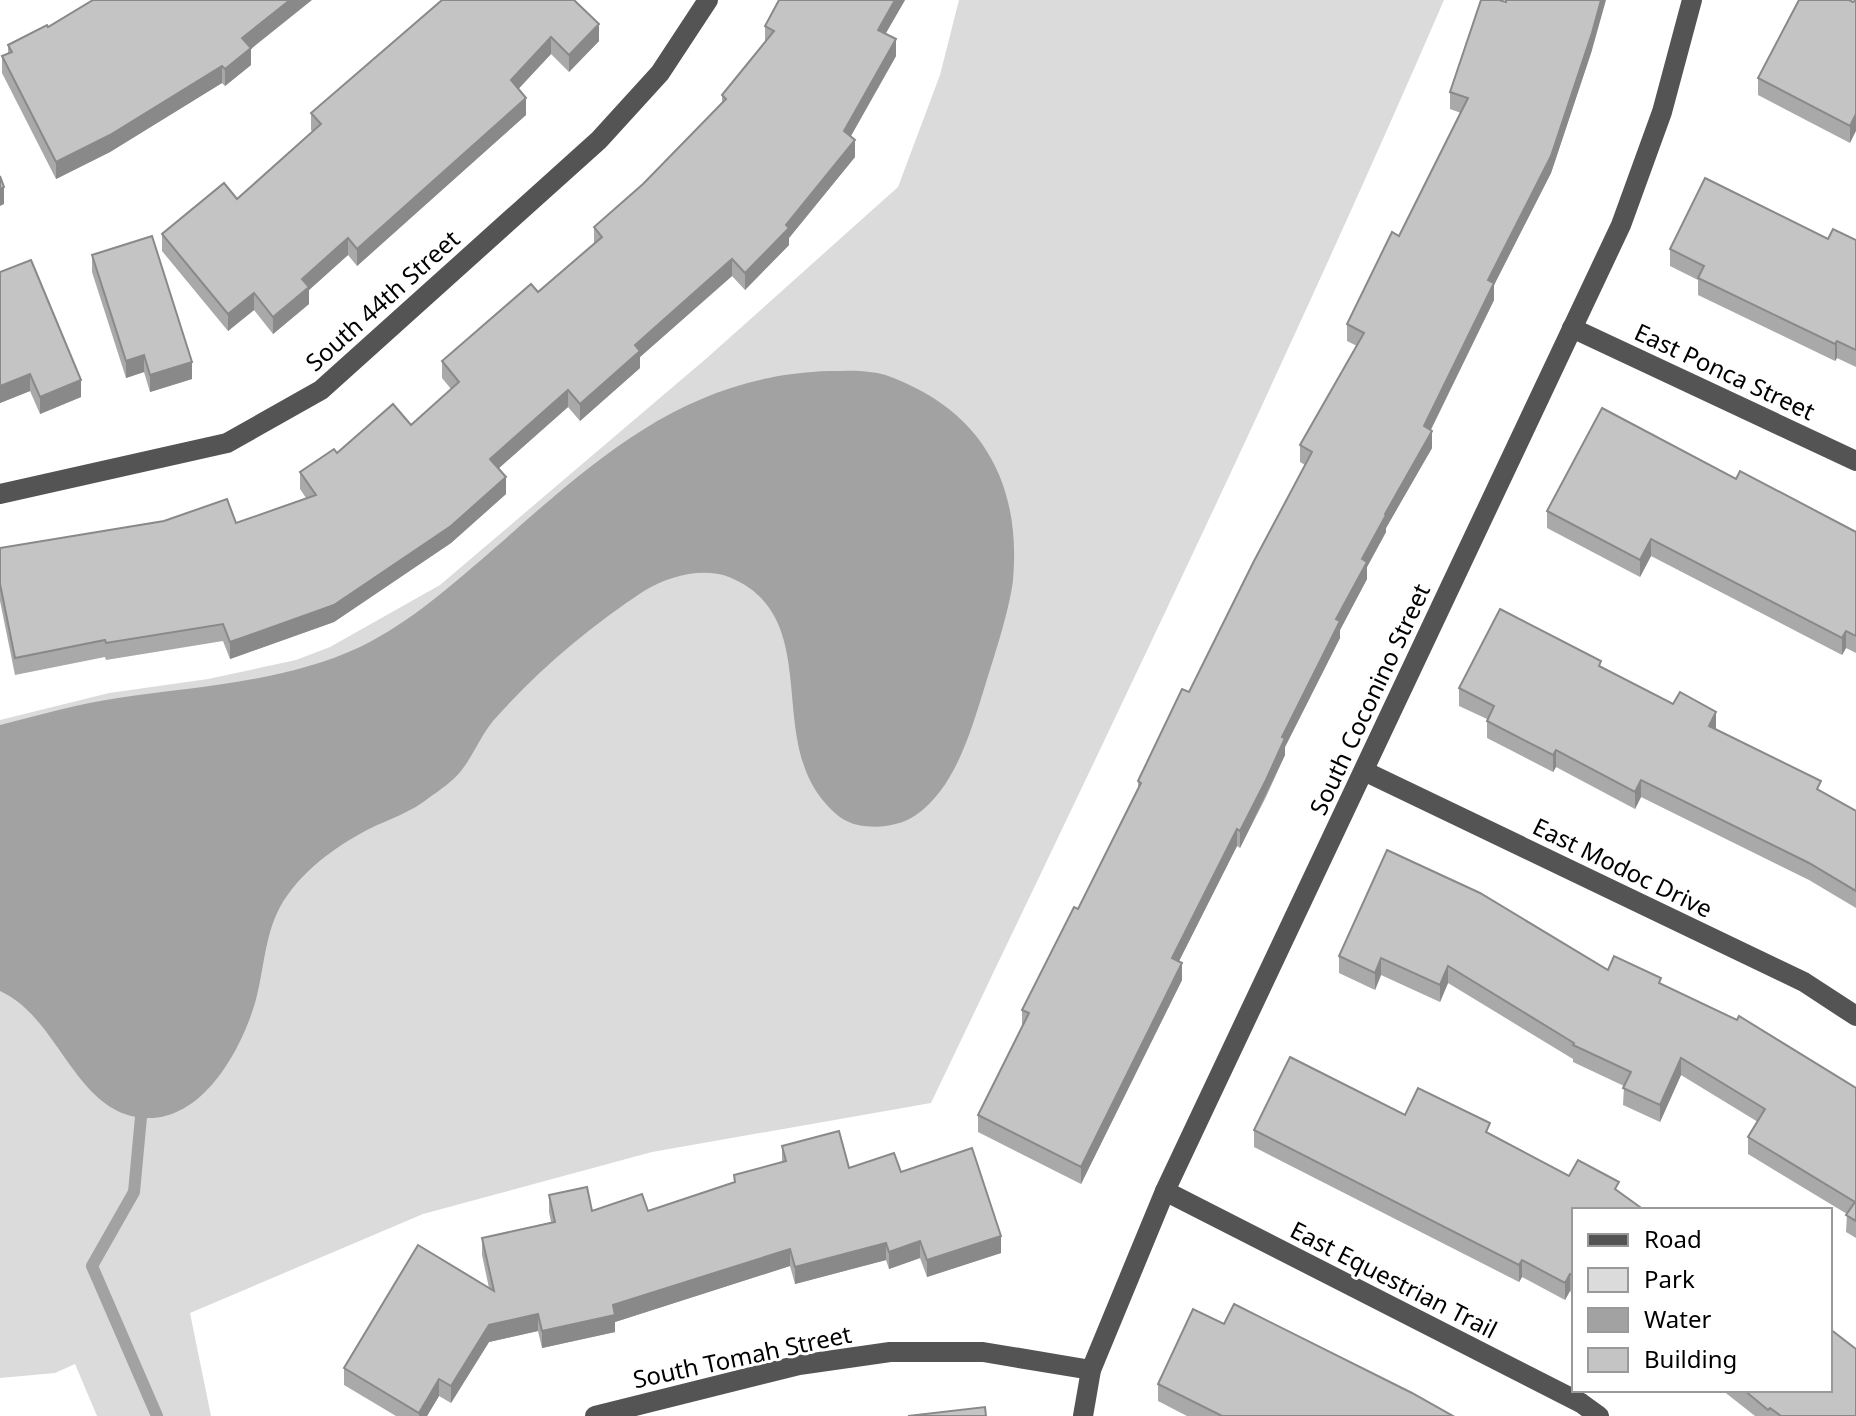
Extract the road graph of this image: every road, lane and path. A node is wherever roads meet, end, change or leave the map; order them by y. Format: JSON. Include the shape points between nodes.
{"nodes":[{"id":1,"x":708,"y":0,"type":"edge"},
{"id":2,"x":1692,"y":0,"type":"edge"},
{"id":3,"x":1572,"y":328,"type":"junction"},
{"id":4,"x":1856,"y":461,"type":"edge"},
{"id":5,"x":0,"y":494,"type":"edge"},
{"id":6,"x":1364,"y":771,"type":"junction"},
{"id":7,"x":1856,"y":1016,"type":"edge"},
{"id":8,"x":1165,"y":1191,"type":"junction"},
{"id":9,"x":1091,"y":1370,"type":"junction"},
{"id":10,"x":595,"y":1416,"type":"edge"},
{"id":11,"x":1083,"y":1416,"type":"edge"},
{"id":12,"x":1599,"y":1416,"type":"edge"}],
"edges":[{"from":1,"to":5,"type":"street","name":"South 44th Street","via":[[660,73],[599,140],[321,390],[227,443]]},
{"from":2,"to":3,"type":"street","name":"South Coconino Street","via":[[1657,127],[1621,225]]},
{"from":3,"to":4,"type":"street","name":"East Ponca Street"},
{"from":3,"to":6,"type":"street","name":"South Coconino Street"},
{"from":6,"to":7,"type":"street","name":"East Modoc Drive","via":[[1804,982]]},
{"from":6,"to":8,"type":"street","name":"South Coconino Street"},
{"from":8,"to":9,"type":"street","name":"South Coconino Street"},
{"from":8,"to":12,"type":"street","name":"East Equestrian Trail"},
{"from":9,"to":10,"type":"street","name":"South Tomah Street","via":[[983,1352],[890,1352],[799,1365]]},
{"from":9,"to":11,"type":"street","name":"South Coconino Street"}]}
